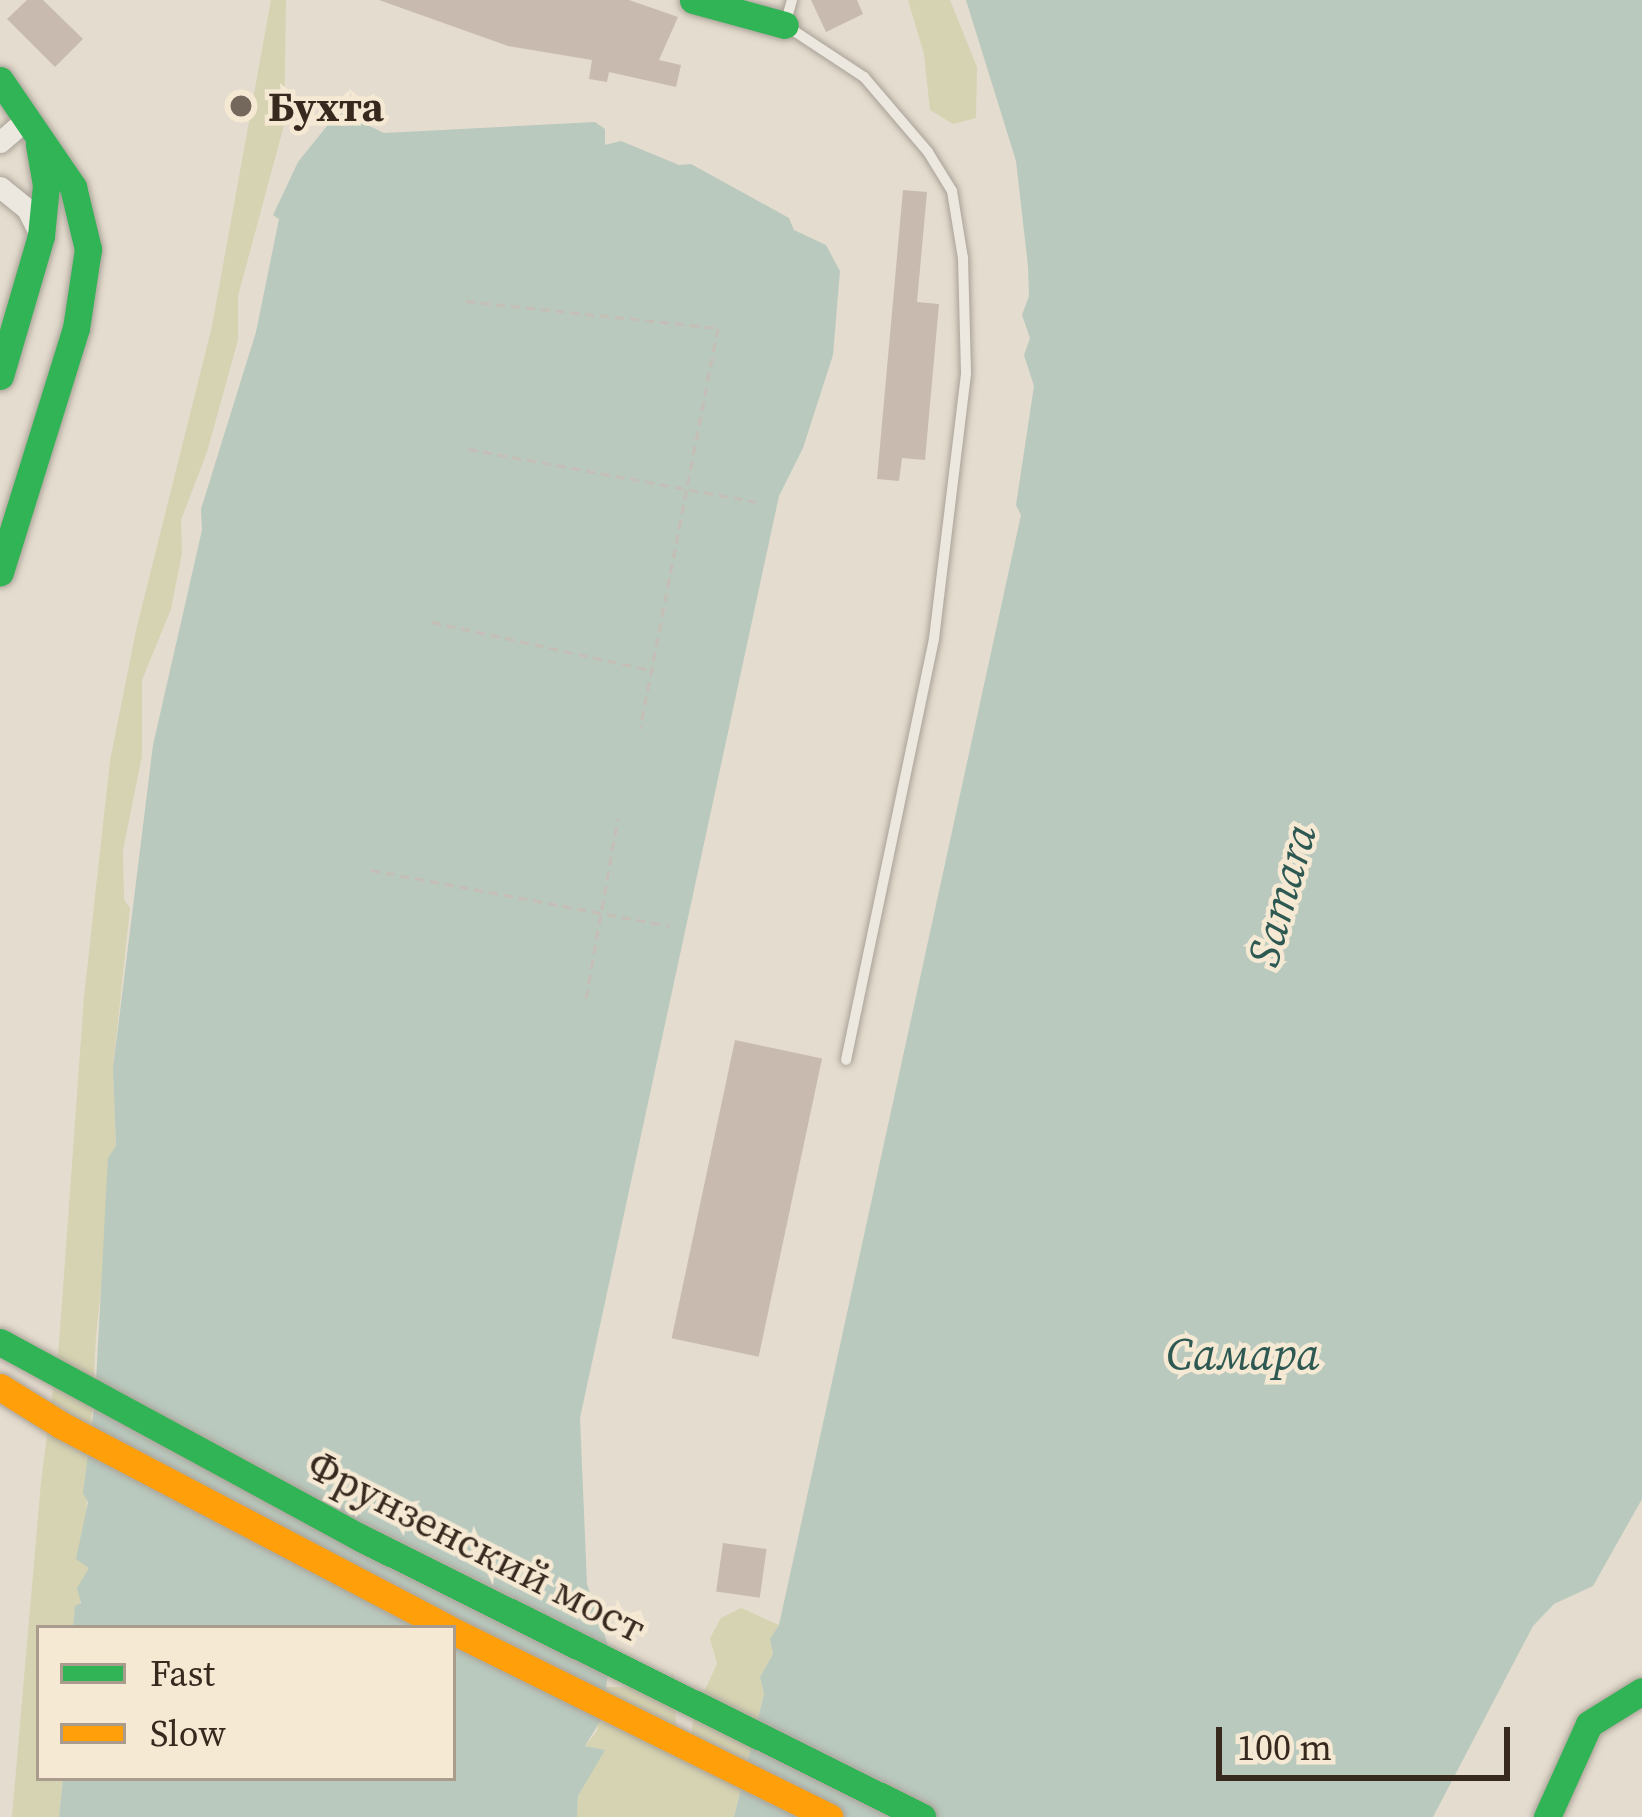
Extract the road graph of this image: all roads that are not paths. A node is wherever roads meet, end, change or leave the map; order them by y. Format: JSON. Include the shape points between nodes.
{"nodes":[{"id":1,"x":693,"y":0,"type":"edge"},
{"id":2,"x":789,"y":13,"type":"edge"},
{"id":3,"x":0,"y":80,"type":"edge"},
{"id":4,"x":31,"y":123,"type":"junction"},
{"id":5,"x":0,"y":142,"type":"edge"},
{"id":6,"x":0,"y":187,"type":"edge"},
{"id":7,"x":40,"y":236,"type":"junction"},
{"id":8,"x":0,"y":376,"type":"edge"},
{"id":9,"x":0,"y":572,"type":"edge"},
{"id":10,"x":847,"y":1060,"type":"dead end"},
{"id":11,"x":0,"y":1342,"type":"edge"},
{"id":12,"x":0,"y":1387,"type":"edge"},
{"id":13,"x":442,"y":1625,"type":"edge"},
{"id":14,"x":456,"y":1632,"type":"edge"},
{"id":15,"x":1642,"y":1691,"type":"edge"},
{"id":16,"x":830,"y":1817,"type":"edge"},
{"id":17,"x":922,"y":1817,"type":"edge"},
{"id":18,"x":1546,"y":1817,"type":"edge"}],
"edges":[{"from":1,"to":2,"type":"main road"},
{"from":2,"to":10,"type":"lane","via":[[864,77],[928,152],[952,190],[963,259],[966,374],[934,639]]},
{"from":3,"to":4,"type":"main road"},
{"from":4,"to":5,"type":"street"},
{"from":4,"to":7,"type":"main road","via":[[46,185]]},
{"from":4,"to":9,"type":"main road","via":[[83,214],[86,283]]},
{"from":6,"to":7,"type":"street","via":[[27,209]]},
{"from":7,"to":8,"type":"main road"},
{"from":11,"to":17,"type":"main road","name":"Фрунзенский мост","via":[[362,1538]]},
{"from":12,"to":13,"type":"main road","name":"Фрунзенский мост"},
{"from":14,"to":16,"type":"main road","name":"Фрунзенский мост"},
{"from":15,"to":18,"type":"main road","via":[[1589,1724]]}]}
